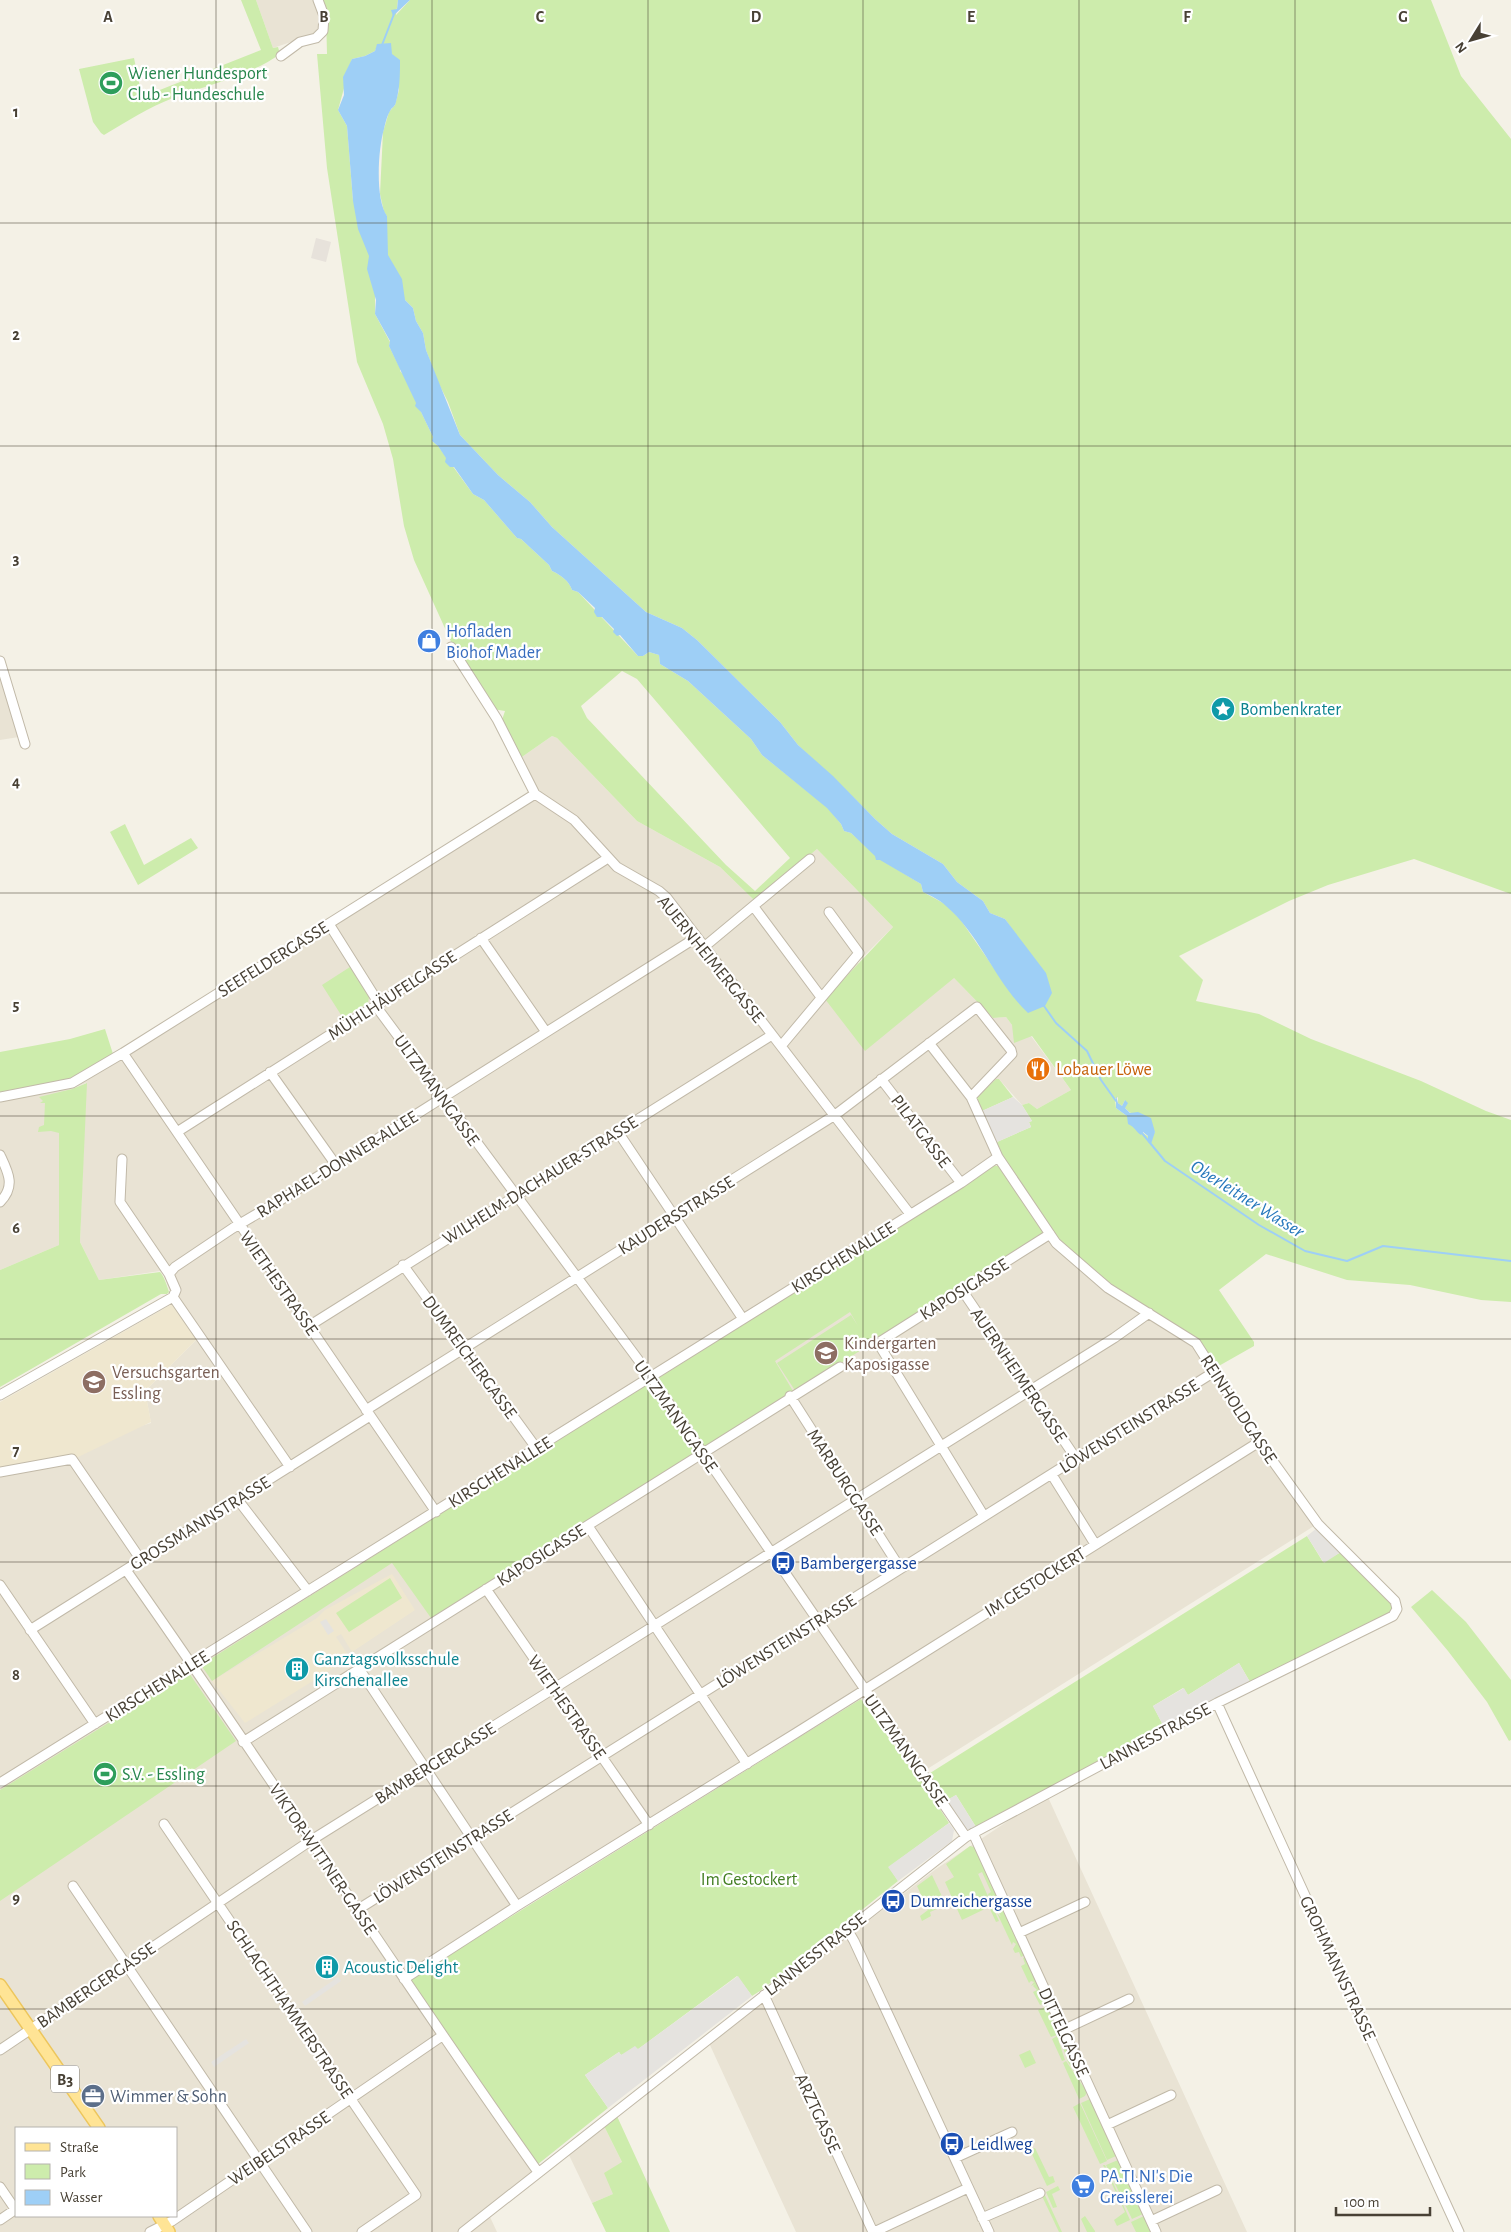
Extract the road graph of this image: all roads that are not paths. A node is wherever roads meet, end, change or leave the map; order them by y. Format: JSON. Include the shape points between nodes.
{"nodes":[{"id":1,"x":318,"y":0,"type":"edge"},
{"id":2,"x":282,"y":56,"type":"dead end"},
{"id":3,"x":451,"y":647,"type":"dead end"},
{"id":4,"x":0,"y":661,"type":"edge"},
{"id":5,"x":3,"y":684,"type":"edge"},
{"id":6,"x":25,"y":744,"type":"dead end"},
{"id":7,"x":535,"y":794,"type":"junction"},
{"id":8,"x":608,"y":858,"type":"junction"},
{"id":9,"x":810,"y":859,"type":"dead end"},
{"id":10,"x":754,"y":907,"type":"junction"},
{"id":11,"x":829,"y":912,"type":"dead end"},
{"id":12,"x":329,"y":924,"type":"junction"},
{"id":13,"x":698,"y":937,"type":"junction"},
{"id":14,"x":481,"y":938,"type":"junction"},
{"id":15,"x":704,"y":947,"type":"junction"},
{"id":16,"x":821,"y":997,"type":"junction"},
{"id":17,"x":376,"y":1004,"type":"junction"},
{"id":18,"x":546,"y":1032,"type":"junction"},
{"id":19,"x":772,"y":1035,"type":"junction"},
{"id":20,"x":929,"y":1043,"type":"junction"},
{"id":21,"x":780,"y":1046,"type":"junction"},
{"id":22,"x":123,"y":1053,"type":"junction"},
{"id":23,"x":270,"y":1072,"type":"junction"},
{"id":24,"x":881,"y":1079,"type":"junction"},
{"id":25,"x":0,"y":1097,"type":"edge"},
{"id":26,"x":443,"y":1097,"type":"junction"},
{"id":27,"x":971,"y":1097,"type":"junction"},
{"id":28,"x":835,"y":1115,"type":"junction"},
{"id":29,"x":177,"y":1132,"type":"junction"},
{"id":30,"x":618,"y":1132,"type":"junction"},
{"id":31,"x":0,"y":1155,"type":"edge"},
{"id":32,"x":998,"y":1157,"type":"junction"},
{"id":33,"x":122,"y":1159,"type":"dead end"},
{"id":34,"x":336,"y":1165,"type":"junction"},
{"id":35,"x":961,"y":1183,"type":"junction"},
{"id":36,"x":515,"y":1195,"type":"junction"},
{"id":37,"x":0,"y":1202,"type":"edge"},
{"id":38,"x":910,"y":1214,"type":"junction"},
{"id":39,"x":676,"y":1216,"type":"junction"},
{"id":40,"x":239,"y":1225,"type":"junction"},
{"id":41,"x":1050,"y":1234,"type":"junction"},
{"id":42,"x":403,"y":1265,"type":"junction"},
{"id":43,"x":169,"y":1274,"type":"junction"},
{"id":44,"x":576,"y":1278,"type":"junction"},
{"id":45,"x":962,"y":1290,"type":"junction"},
{"id":46,"x":173,"y":1297,"type":"junction"},
{"id":47,"x":1149,"y":1313,"type":"junction"},
{"id":48,"x":743,"y":1319,"type":"junction"},
{"id":49,"x":309,"y":1326,"type":"junction"},
{"id":50,"x":464,"y":1348,"type":"junction"},
{"id":51,"x":840,"y":1367,"type":"dead end"},
{"id":52,"x":1214,"y":1372,"type":"junction"},
{"id":53,"x":650,"y":1377,"type":"junction"},
{"id":54,"x":1030,"y":1391,"type":"junction"},
{"id":55,"x":0,"y":1395,"type":"edge"},
{"id":56,"x":790,"y":1396,"type":"junction"},
{"id":57,"x":368,"y":1413,"type":"junction"},
{"id":58,"x":1259,"y":1442,"type":"junction"},
{"id":59,"x":941,"y":1446,"type":"junction"},
{"id":60,"x":537,"y":1450,"type":"junction"},
{"id":61,"x":702,"y":1453,"type":"junction"},
{"id":62,"x":1076,"y":1460,"type":"junction"},
{"id":63,"x":290,"y":1467,"type":"junction"},
{"id":64,"x":0,"y":1472,"type":"edge"},
{"id":65,"x":1052,"y":1475,"type":"junction"},
{"id":66,"x":238,"y":1500,"type":"junction"},
{"id":67,"x":856,"y":1500,"type":"junction"},
{"id":68,"x":436,"y":1512,"type":"junction"},
{"id":69,"x":984,"y":1516,"type":"junction"},
{"id":70,"x":588,"y":1526,"type":"junction"},
{"id":71,"x":1095,"y":1544,"type":"junction"},
{"id":72,"x":770,"y":1554,"type":"junction"},
{"id":73,"x":141,"y":1560,"type":"junction"},
{"id":74,"x":900,"y":1568,"type":"junction"},
{"id":75,"x":126,"y":1570,"type":"junction"},
{"id":76,"x":0,"y":1585,"type":"edge"},
{"id":77,"x":486,"y":1589,"type":"junction"},
{"id":78,"x":308,"y":1592,"type":"junction"},
{"id":79,"x":1395,"y":1601,"type":"joint"},
{"id":80,"x":817,"y":1622,"type":"junction"},
{"id":81,"x":656,"y":1625,"type":"junction"},
{"id":82,"x":30,"y":1630,"type":"junction"},
{"id":83,"x":190,"y":1662,"type":"junction"},
{"id":84,"x":360,"y":1670,"type":"junction"},
{"id":85,"x":554,"y":1688,"type":"junction"},
{"id":86,"x":864,"y":1690,"type":"junction"},
{"id":87,"x":700,"y":1694,"type":"junction"},
{"id":88,"x":1217,"y":1703,"type":"junction"},
{"id":89,"x":95,"y":1724,"type":"junction"},
{"id":90,"x":243,"y":1742,"type":"junction"},
{"id":91,"x":602,"y":1756,"type":"junction"},
{"id":92,"x":747,"y":1764,"type":"junction"},
{"id":93,"x":425,"y":1769,"type":"junction"},
{"id":94,"x":0,"y":1783,"type":"edge"},
{"id":95,"x":164,"y":1824,"type":"dead end"},
{"id":96,"x":649,"y":1825,"type":"junction"},
{"id":97,"x":969,"y":1835,"type":"junction"},
{"id":98,"x":471,"y":1837,"type":"junction"},
{"id":99,"x":310,"y":1841,"type":"junction"},
{"id":100,"x":73,"y":1886,"type":"dead end"},
{"id":101,"x":1085,"y":1902,"type":"dead end"},
{"id":102,"x":218,"y":1903,"type":"junction"},
{"id":103,"x":517,"y":1906,"type":"junction"},
{"id":104,"x":357,"y":1910,"type":"junction"},
{"id":105,"x":847,"y":1929,"type":"junction"},
{"id":106,"x":1019,"y":1933,"type":"junction"},
{"id":107,"x":126,"y":1965,"type":"junction"},
{"id":108,"x":404,"y":1979,"type":"junction"},
{"id":109,"x":0,"y":1985,"type":"edge"},
{"id":110,"x":764,"y":1995,"type":"junction"},
{"id":111,"x":1129,"y":1999,"type":"dead end"},
{"id":112,"x":30,"y":2030,"type":"junction"},
{"id":113,"x":1063,"y":2030,"type":"junction"},
{"id":114,"x":442,"y":2036,"type":"junction"},
{"id":115,"x":0,"y":2050,"type":"edge"},
{"id":116,"x":1171,"y":2095,"type":"dead end"},
{"id":117,"x":351,"y":2098,"type":"junction"},
{"id":118,"x":1107,"y":2125,"type":"junction"},
{"id":119,"x":98,"y":2127,"type":"edge"},
{"id":120,"x":1012,"y":2132,"type":"dead end"},
{"id":121,"x":955,"y":2158,"type":"junction"},
{"id":122,"x":259,"y":2161,"type":"junction"},
{"id":123,"x":538,"y":2172,"type":"junction"},
{"id":124,"x":0,"y":2187,"type":"edge"},
{"id":125,"x":968,"y":2188,"type":"junction"},
{"id":126,"x":1217,"y":2190,"type":"dead end"},
{"id":127,"x":1040,"y":2193,"type":"dead end"},
{"id":128,"x":15,"y":2208,"type":"edge"},
{"id":129,"x":15,"y":2210,"type":"edge"},
{"id":130,"x":178,"y":2217,"type":"edge"},
{"id":131,"x":178,"y":2217,"type":"edge"},
{"id":132,"x":982,"y":2218,"type":"junction"},
{"id":133,"x":0,"y":2220,"type":"edge"},
{"id":134,"x":1151,"y":2221,"type":"junction"},
{"id":135,"x":164,"y":2224,"type":"edge"},
{"id":136,"x":150,"y":2232,"type":"edge"},
{"id":137,"x":307,"y":2232,"type":"edge"},
{"id":138,"x":362,"y":2232,"type":"edge"},
{"id":139,"x":463,"y":2232,"type":"edge"},
{"id":140,"x":873,"y":2232,"type":"edge"},
{"id":141,"x":988,"y":2232,"type":"edge"},
{"id":142,"x":1156,"y":2232,"type":"edge"},
{"id":143,"x":1459,"y":2232,"type":"edge"}],
"edges":[{"from":1,"to":2,"type":"street","via":[[324,16],[323,31],[316,38],[300,42]]},
{"from":3,"to":7,"type":"street","name":"AUERNHEIMERGASSE","via":[[497,718]]},
{"from":4,"to":5,"type":"street"},
{"from":5,"to":6,"type":"street"},
{"from":7,"to":8,"type":"street","name":"AUERNHEIMERGASSE","via":[[574,820]]},
{"from":7,"to":12,"type":"street","name":"SEEFELDERGASSE"},
{"from":8,"to":13,"type":"street","name":"AUERNHEIMERGASSE","via":[[622,871],[667,898]]},
{"from":8,"to":14,"type":"street","name":"MÜHLHÄUFELGASSE"},
{"from":9,"to":10,"type":"street"},
{"from":10,"to":15,"type":"street"},
{"from":10,"to":16,"type":"street"},
{"from":11,"to":16,"type":"street","via":[[859,953]]},
{"from":12,"to":17,"type":"street","name":"ULTZMANNGASSE"},
{"from":12,"to":22,"type":"street","name":"SEEFELDERGASSE"},
{"from":13,"to":15,"type":"street","name":"AUERNHEIMERGASSE"},
{"from":13,"to":18,"type":"street","name":"RAPHAEL-DONNER-ALLEE"},
{"from":14,"to":17,"type":"street","name":"MÜHLHÄUFELGASSE"},
{"from":14,"to":18,"type":"street"},
{"from":15,"to":19,"type":"street","name":"AUERNHEIMERGASSE"},
{"from":16,"to":21,"type":"street"},
{"from":17,"to":23,"type":"street","name":"MÜHLHÄUFELGASSE"},
{"from":17,"to":26,"type":"street","name":"ULTZMANNGASSE"},
{"from":18,"to":26,"type":"street","name":"RAPHAEL-DONNER-ALLEE"},
{"from":19,"to":21,"type":"street","name":"AUERNHEIMERGASSE"},
{"from":19,"to":30,"type":"street","name":"WILHELM-DACHAUER-STRASSE"},
{"from":20,"to":24,"type":"street","name":"KAUDERSSTRASSE"},
{"from":20,"to":27,"type":"street","name":"REINHOLDGASSE"},
{"from":20,"to":27,"type":"street","name":"KAUDERSSTRASSE","via":[[977,1007],[1011,1050],[1012,1054]]},
{"from":21,"to":28,"type":"street","name":"AUERNHEIMERGASSE"},
{"from":22,"to":25,"type":"street","name":"SEEFELDERGASSE","via":[[72,1083]]},
{"from":22,"to":29,"type":"street","name":"WIETHESTRASSE"},
{"from":23,"to":29,"type":"street","name":"MÜHLHÄUFELGASSE"},
{"from":23,"to":34,"type":"street"},
{"from":24,"to":28,"type":"street","name":"KAUDERSSTRASSE"},
{"from":24,"to":35,"type":"street","name":"PILATGASSE"},
{"from":26,"to":34,"type":"street","name":"RAPHAEL-DONNER-ALLEE"},
{"from":26,"to":36,"type":"street","name":"ULTZMANNGASSE"},
{"from":27,"to":32,"type":"street","name":"REINHOLDGASSE"},
{"from":28,"to":38,"type":"street","name":"AUERNHEIMERGASSE"},
{"from":28,"to":39,"type":"street","name":"KAUDERSSTRASSE"},
{"from":29,"to":40,"type":"street","name":"WIETHESTRASSE"},
{"from":30,"to":36,"type":"street","name":"WILHELM-DACHAUER-STRASSE"},
{"from":30,"to":39,"type":"street"},
{"from":31,"to":37,"type":"street","via":[[10,1182]]},
{"from":32,"to":35,"type":"street","name":"KIRSCHENALLEE"},
{"from":32,"to":41,"type":"street","name":"REINHOLDGASSE"},
{"from":33,"to":43,"type":"street","via":[[120,1202]]},
{"from":34,"to":40,"type":"street","name":"RAPHAEL-DONNER-ALLEE"},
{"from":35,"to":38,"type":"street","name":"KIRSCHENALLEE"},
{"from":36,"to":42,"type":"street","name":"WILHELM-DACHAUER-STRASSE"},
{"from":36,"to":44,"type":"street","name":"ULTZMANNGASSE"},
{"from":38,"to":48,"type":"street","name":"KIRSCHENALLEE"},
{"from":39,"to":44,"type":"street","name":"KAUDERSSTRASSE"},
{"from":39,"to":48,"type":"street"},
{"from":40,"to":43,"type":"street","name":"RAPHAEL-DONNER-ALLEE"},
{"from":40,"to":49,"type":"street","name":"WIETHESTRASSE"},
{"from":41,"to":45,"type":"street","name":"KAPOSIGASSE"},
{"from":41,"to":47,"type":"street","name":"REINHOLDGASSE","via":[[1108,1288]]},
{"from":42,"to":49,"type":"street","name":"WILHELM-DACHAUER-STRASSE"},
{"from":42,"to":50,"type":"street","name":"DUMREICHERGASSE"},
{"from":43,"to":46,"type":"street","via":[[176,1290]]},
{"from":44,"to":50,"type":"street","name":"KAUDERSSTRASSE"},
{"from":44,"to":53,"type":"street","name":"ULTZMANNGASSE"},
{"from":45,"to":54,"type":"street","name":"AUERNHEIMERGASSE"},
{"from":45,"to":59,"type":"street","name":"KAPOSIGASSE","via":[[878,1343]]},
{"from":46,"to":55,"type":"street"},
{"from":46,"to":63,"type":"street"},
{"from":47,"to":52,"type":"street","name":"REINHOLDGASSE","via":[[1196,1343]]},
{"from":47,"to":54,"type":"street","name":"BAMBERGERGASSE"},
{"from":48,"to":53,"type":"street","name":"KIRSCHENALLEE"},
{"from":49,"to":57,"type":"street","name":"WIETHESTRASSE"},
{"from":50,"to":57,"type":"street","name":"KAUDERSSTRASSE"},
{"from":50,"to":60,"type":"street","name":"DUMREICHERGASSE"},
{"from":51,"to":56,"type":"street","name":"KAPOSIGASSE"},
{"from":52,"to":58,"type":"street","name":"REINHOLDGASSE"},
{"from":52,"to":62,"type":"street","name":"LÖWENSTEINSTRASSE"},
{"from":53,"to":60,"type":"street","name":"KIRSCHENALLEE"},
{"from":53,"to":61,"type":"street","name":"ULTZMANNGASSE"},
{"from":54,"to":59,"type":"street","name":"BAMBERGERGASSE"},
{"from":54,"to":62,"type":"street","name":"AUERNHEIMERGASSE"},
{"from":56,"to":61,"type":"street","name":"KAPOSIGASSE"},
{"from":56,"to":67,"type":"street","name":"MARBURGGASSE"},
{"from":57,"to":63,"type":"street","name":"GROSSMANNSTRASSE"},
{"from":57,"to":68,"type":"street","name":"WIETHESTRASSE"},
{"from":58,"to":71,"type":"street","name":"IM GESTOCKERT"},
{"from":58,"to":79,"type":"street","name":"REINHOLDGASSE","via":[[1318,1524]]},
{"from":59,"to":67,"type":"street","name":"BAMBERGERGASSE"},
{"from":59,"to":69,"type":"street"},
{"from":60,"to":68,"type":"street","name":"KIRSCHENALLEE"},
{"from":61,"to":70,"type":"street","name":"KAPOSIGASSE"},
{"from":61,"to":72,"type":"street","name":"ULTZMANNGASSE"},
{"from":62,"to":65,"type":"street","name":"LÖWENSTEINSTRASSE"},
{"from":63,"to":66,"type":"street","name":"GROSSMANNSTRASSE"},
{"from":64,"to":73,"type":"street","via":[[72,1459]]},
{"from":65,"to":69,"type":"street","name":"LÖWENSTEINSTRASSE"},
{"from":65,"to":71,"type":"street"},
{"from":66,"to":73,"type":"street","name":"GROSSMANNSTRASSE"},
{"from":66,"to":78,"type":"street"},
{"from":67,"to":72,"type":"street","name":"BAMBERGERGASSE"},
{"from":67,"to":74,"type":"street","name":"MARBURGGASSE"},
{"from":68,"to":78,"type":"street","name":"KIRSCHENALLEE"},
{"from":69,"to":74,"type":"street","name":"LÖWENSTEINSTRASSE"},
{"from":70,"to":77,"type":"street","name":"KAPOSIGASSE"},
{"from":70,"to":81,"type":"street"},
{"from":71,"to":86,"type":"street","name":"IM GESTOCKERT"},
{"from":72,"to":80,"type":"street","name":"ULTZMANNGASSE"},
{"from":72,"to":81,"type":"street","name":"BAMBERGERGASSE"},
{"from":73,"to":75,"type":"street","name":"GROSSMANNSTRASSE"},
{"from":74,"to":80,"type":"street","name":"LÖWENSTEINSTRASSE"},
{"from":75,"to":82,"type":"street","name":"GROSSMANNSTRASSE"},
{"from":75,"to":83,"type":"street","name":"VIKTOR-WITTNER-GASSE"},
{"from":76,"to":82,"type":"street"},
{"from":77,"to":84,"type":"street","name":"KAPOSIGASSE"},
{"from":77,"to":85,"type":"street","name":"WIETHESTRASSE"},
{"from":78,"to":83,"type":"street","name":"KIRSCHENALLEE"},
{"from":79,"to":88,"type":"street","name":"LANNESSTRASSE","via":[[1397,1609],[1393,1616]]},
{"from":80,"to":86,"type":"street","name":"ULTZMANNGASSE"},
{"from":80,"to":87,"type":"street","name":"LÖWENSTEINSTRASSE"},
{"from":81,"to":85,"type":"street","name":"BAMBERGERGASSE"},
{"from":81,"to":87,"type":"street"},
{"from":82,"to":89,"type":"street"},
{"from":83,"to":89,"type":"street","name":"KIRSCHENALLEE"},
{"from":83,"to":90,"type":"street","name":"VIKTOR-WITTNER-GASSE"},
{"from":84,"to":90,"type":"street","name":"KAPOSIGASSE"},
{"from":84,"to":93,"type":"street"},
{"from":85,"to":91,"type":"street","name":"WIETHESTRASSE"},
{"from":85,"to":93,"type":"street","name":"BAMBERGERGASSE"},
{"from":86,"to":92,"type":"street","name":"IM GESTOCKERT"},
{"from":86,"to":97,"type":"street","name":"ULTZMANNGASSE"},
{"from":87,"to":91,"type":"street","name":"LÖWENSTEINSTRASSE"},
{"from":87,"to":92,"type":"street"},
{"from":88,"to":97,"type":"street","name":"LANNESSTRASSE"},
{"from":88,"to":143,"type":"street","name":"GROHMANNSTRASSE"},
{"from":89,"to":94,"type":"street","name":"KIRSCHENALLEE"},
{"from":90,"to":99,"type":"street","name":"VIKTOR-WITTNER-GASSE"},
{"from":91,"to":96,"type":"street","name":"WIETHESTRASSE"},
{"from":91,"to":98,"type":"street","name":"LÖWENSTEINSTRASSE"},
{"from":92,"to":96,"type":"street","name":"IM GESTOCKERT"},
{"from":93,"to":98,"type":"street"},
{"from":93,"to":99,"type":"street","name":"BAMBERGERGASSE"},
{"from":95,"to":102,"type":"street","name":"SCHLACHTHAMMERSTRASSE"},
{"from":96,"to":103,"type":"street","name":"IM GESTOCKERT"},
{"from":97,"to":105,"type":"street","name":"LANNESSTRASSE"},
{"from":97,"to":106,"type":"street","name":"DITTELGASSE"},
{"from":98,"to":103,"type":"street"},
{"from":98,"to":104,"type":"street","name":"LÖWENSTEINSTRASSE"},
{"from":99,"to":102,"type":"street","name":"BAMBERGERGASSE"},
{"from":99,"to":104,"type":"street","name":"VIKTOR-WITTNER-GASSE"},
{"from":100,"to":107,"type":"street"},
{"from":101,"to":106,"type":"street"},
{"from":102,"to":107,"type":"street","name":"BAMBERGERGASSE"},
{"from":102,"to":117,"type":"street","name":"SCHLACHTHAMMERSTRASSE"},
{"from":103,"to":108,"type":"street","name":"IM GESTOCKERT"},
{"from":104,"to":108,"type":"street","name":"VIKTOR-WITTNER-GASSE"},
{"from":105,"to":110,"type":"street","name":"LANNESSTRASSE"},
{"from":105,"to":121,"type":"street"},
{"from":106,"to":113,"type":"street","name":"DITTELGASSE"},
{"from":107,"to":112,"type":"street","name":"BAMBERGERGASSE"},
{"from":107,"to":122,"type":"street"},
{"from":108,"to":114,"type":"street","name":"VIKTOR-WITTNER-GASSE"},
{"from":109,"to":112,"type":"main road","number":"B3"},
{"from":110,"to":123,"type":"street","name":"LANNESSTRASSE"},
{"from":110,"to":140,"type":"street","name":"ARZTGASSE"},
{"from":111,"to":113,"type":"street"},
{"from":112,"to":115,"type":"street","name":"BAMBERGERGASSE"},
{"from":112,"to":119,"type":"main road","number":"B3"},
{"from":113,"to":118,"type":"street","name":"DITTELGASSE"},
{"from":114,"to":117,"type":"street","name":"WEIBELSTRASSE"},
{"from":114,"to":123,"type":"street","name":"VIKTOR-WITTNER-GASSE"},
{"from":116,"to":118,"type":"street"},
{"from":117,"to":122,"type":"street","name":"WEIBELSTRASSE"},
{"from":117,"to":138,"type":"street","name":"SCHLACHTHAMMERSTRASSE","via":[[416,2195]]},
{"from":118,"to":134,"type":"street","name":"DITTELGASSE"},
{"from":120,"to":121,"type":"street"},
{"from":121,"to":125,"type":"street"},
{"from":122,"to":130,"type":"street","name":"WEIBELSTRASSE"},
{"from":122,"to":137,"type":"street"},
{"from":123,"to":139,"type":"street","name":"LANNESSTRASSE"},
{"from":124,"to":128,"type":"street"},
{"from":125,"to":132,"type":"street"},
{"from":125,"to":140,"type":"street"},
{"from":126,"to":134,"type":"street"},
{"from":127,"to":132,"type":"street"},
{"from":129,"to":133,"type":"street"},
{"from":131,"to":135,"type":"street","name":"WEIBELSTRASSE"},
{"from":132,"to":141,"type":"street"},
{"from":134,"to":142,"type":"street","name":"DITTELGASSE"},
{"from":135,"to":136,"type":"street","name":"WEIBELSTRASSE"}]}
